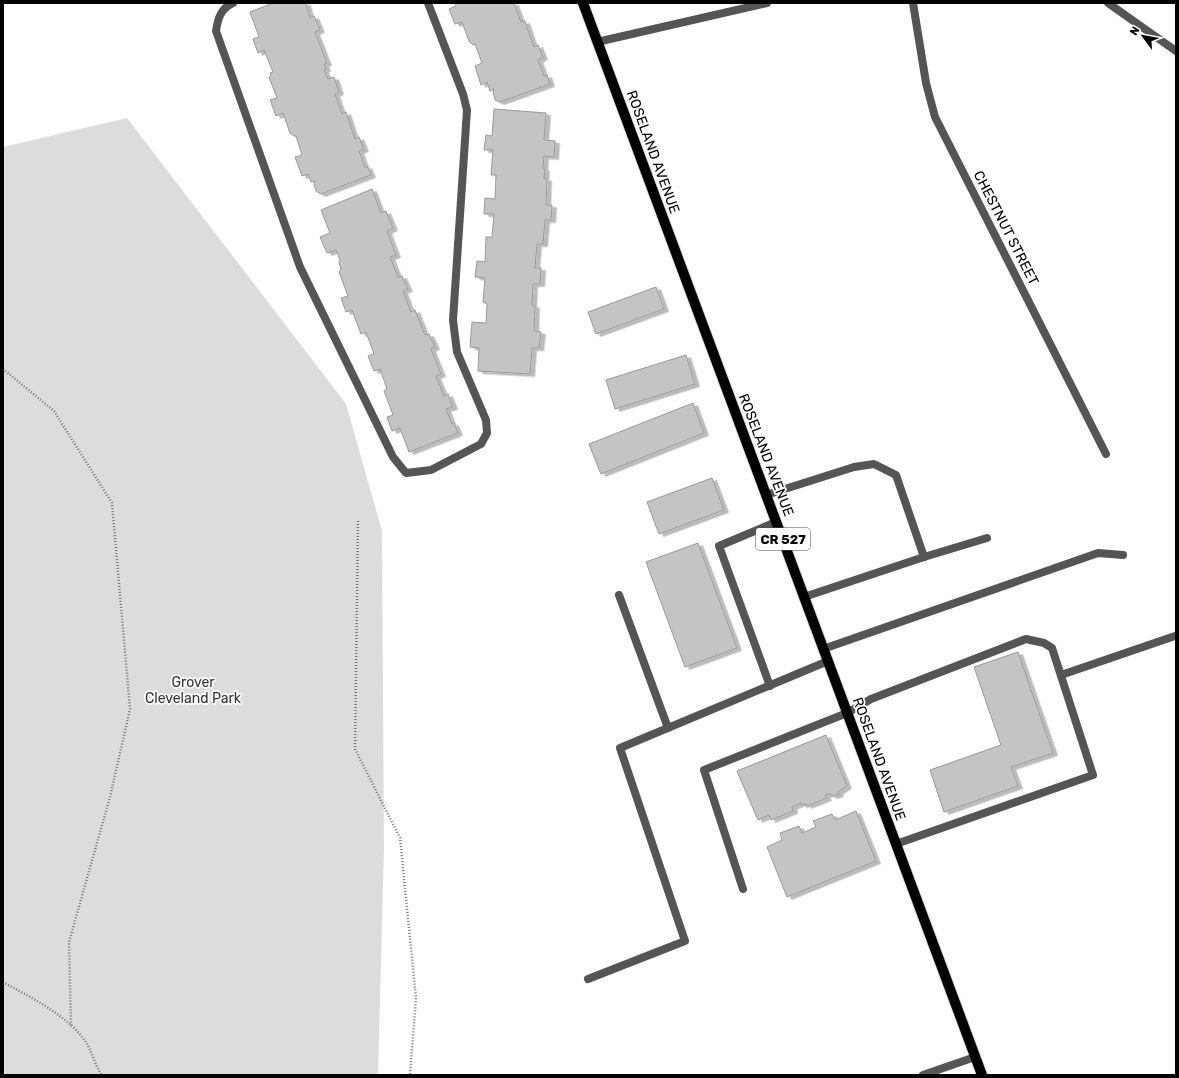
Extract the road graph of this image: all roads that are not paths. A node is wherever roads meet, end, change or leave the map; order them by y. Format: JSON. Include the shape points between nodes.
{"nodes":[{"id":1,"x":233,"y":3,"type":"edge"},
{"id":2,"x":428,"y":3,"type":"edge"},
{"id":3,"x":583,"y":3,"type":"edge"},
{"id":4,"x":767,"y":3,"type":"edge"},
{"id":5,"x":913,"y":3,"type":"edge"},
{"id":6,"x":1108,"y":3,"type":"edge"},
{"id":7,"x":597,"y":42,"type":"junction"},
{"id":8,"x":1176,"y":51,"type":"edge"},
{"id":9,"x":1106,"y":454,"type":"dead end"},
{"id":10,"x":766,"y":495,"type":"junction"},
{"id":11,"x":776,"y":522,"type":"junction"},
{"id":12,"x":987,"y":538,"type":"dead end"},
{"id":13,"x":1123,"y":555,"type":"dead end"},
{"id":14,"x":924,"y":558,"type":"junction"},
{"id":15,"x":619,"y":595,"type":"dead end"},
{"id":16,"x":804,"y":597,"type":"junction"},
{"id":17,"x":1175,"y":636,"type":"dead end"},
{"id":18,"x":823,"y":649,"type":"junction"},
{"id":19,"x":828,"y":661,"type":"junction"},
{"id":20,"x":1060,"y":675,"type":"junction"},
{"id":21,"x":770,"y":686,"type":"junction"},
{"id":22,"x":848,"y":713,"type":"junction"},
{"id":23,"x":668,"y":728,"type":"junction"},
{"id":24,"x":896,"y":844,"type":"junction"},
{"id":25,"x":743,"y":889,"type":"dead end"},
{"id":26,"x":588,"y":979,"type":"dead end"},
{"id":27,"x":975,"y":1057,"type":"junction"},
{"id":28,"x":923,"y":1075,"type":"edge"},
{"id":29,"x":982,"y":1075,"type":"edge"}],
"edges":[{"from":1,"to":2,"type":"street","via":[[225,6],[218,19],[216,31],[300,267],[393,457],[406,473],[430,470],[481,444],[487,433],[486,420],[457,352],[453,320],[467,110]]},
{"from":3,"to":7,"type":"main road","name":"ROSELAND AVENUE","number":"CR 527"},
{"from":4,"to":7,"type":"street"},
{"from":5,"to":9,"type":"street","name":"CHESTNUT STREET","via":[[926,83],[935,116]]},
{"from":6,"to":8,"type":"street"},
{"from":7,"to":10,"type":"main road","name":"ROSELAND AVENUE","number":"CR 527"},
{"from":10,"to":11,"type":"main road","name":"ROSELAND AVENUE","number":"CR 527"},
{"from":10,"to":14,"type":"street","via":[[854,467],[874,464],[896,475]]},
{"from":11,"to":16,"type":"main road","name":"ROSELAND AVENUE","number":"CR 527"},
{"from":11,"to":21,"type":"street","via":[[719,546]]},
{"from":12,"to":14,"type":"street"},
{"from":13,"to":18,"type":"street","via":[[1098,553]]},
{"from":14,"to":16,"type":"street"},
{"from":15,"to":23,"type":"street"},
{"from":16,"to":18,"type":"main road","name":"ROSELAND AVENUE","number":"CR 527"},
{"from":17,"to":20,"type":"street"},
{"from":18,"to":19,"type":"main road","name":"ROSELAND AVENUE","number":"CR 527"},
{"from":19,"to":21,"type":"street"},
{"from":19,"to":22,"type":"main road","name":"ROSELAND AVENUE","number":"CR 527"},
{"from":20,"to":22,"type":"street","via":[[1052,648],[1044,643],[1026,639],[871,699]]},
{"from":20,"to":24,"type":"street","via":[[1093,775]]},
{"from":21,"to":23,"type":"street"},
{"from":22,"to":24,"type":"main road","name":"ROSELAND AVENUE","number":"CR 527"},
{"from":22,"to":25,"type":"street","via":[[704,770]]},
{"from":23,"to":26,"type":"street","via":[[620,748],[685,942]]},
{"from":24,"to":27,"type":"main road","name":"ROSELAND AVENUE","number":"CR 527"},
{"from":27,"to":28,"type":"street"},
{"from":27,"to":29,"type":"main road","name":"ROSELAND AVENUE","number":"CR 527"}]}
